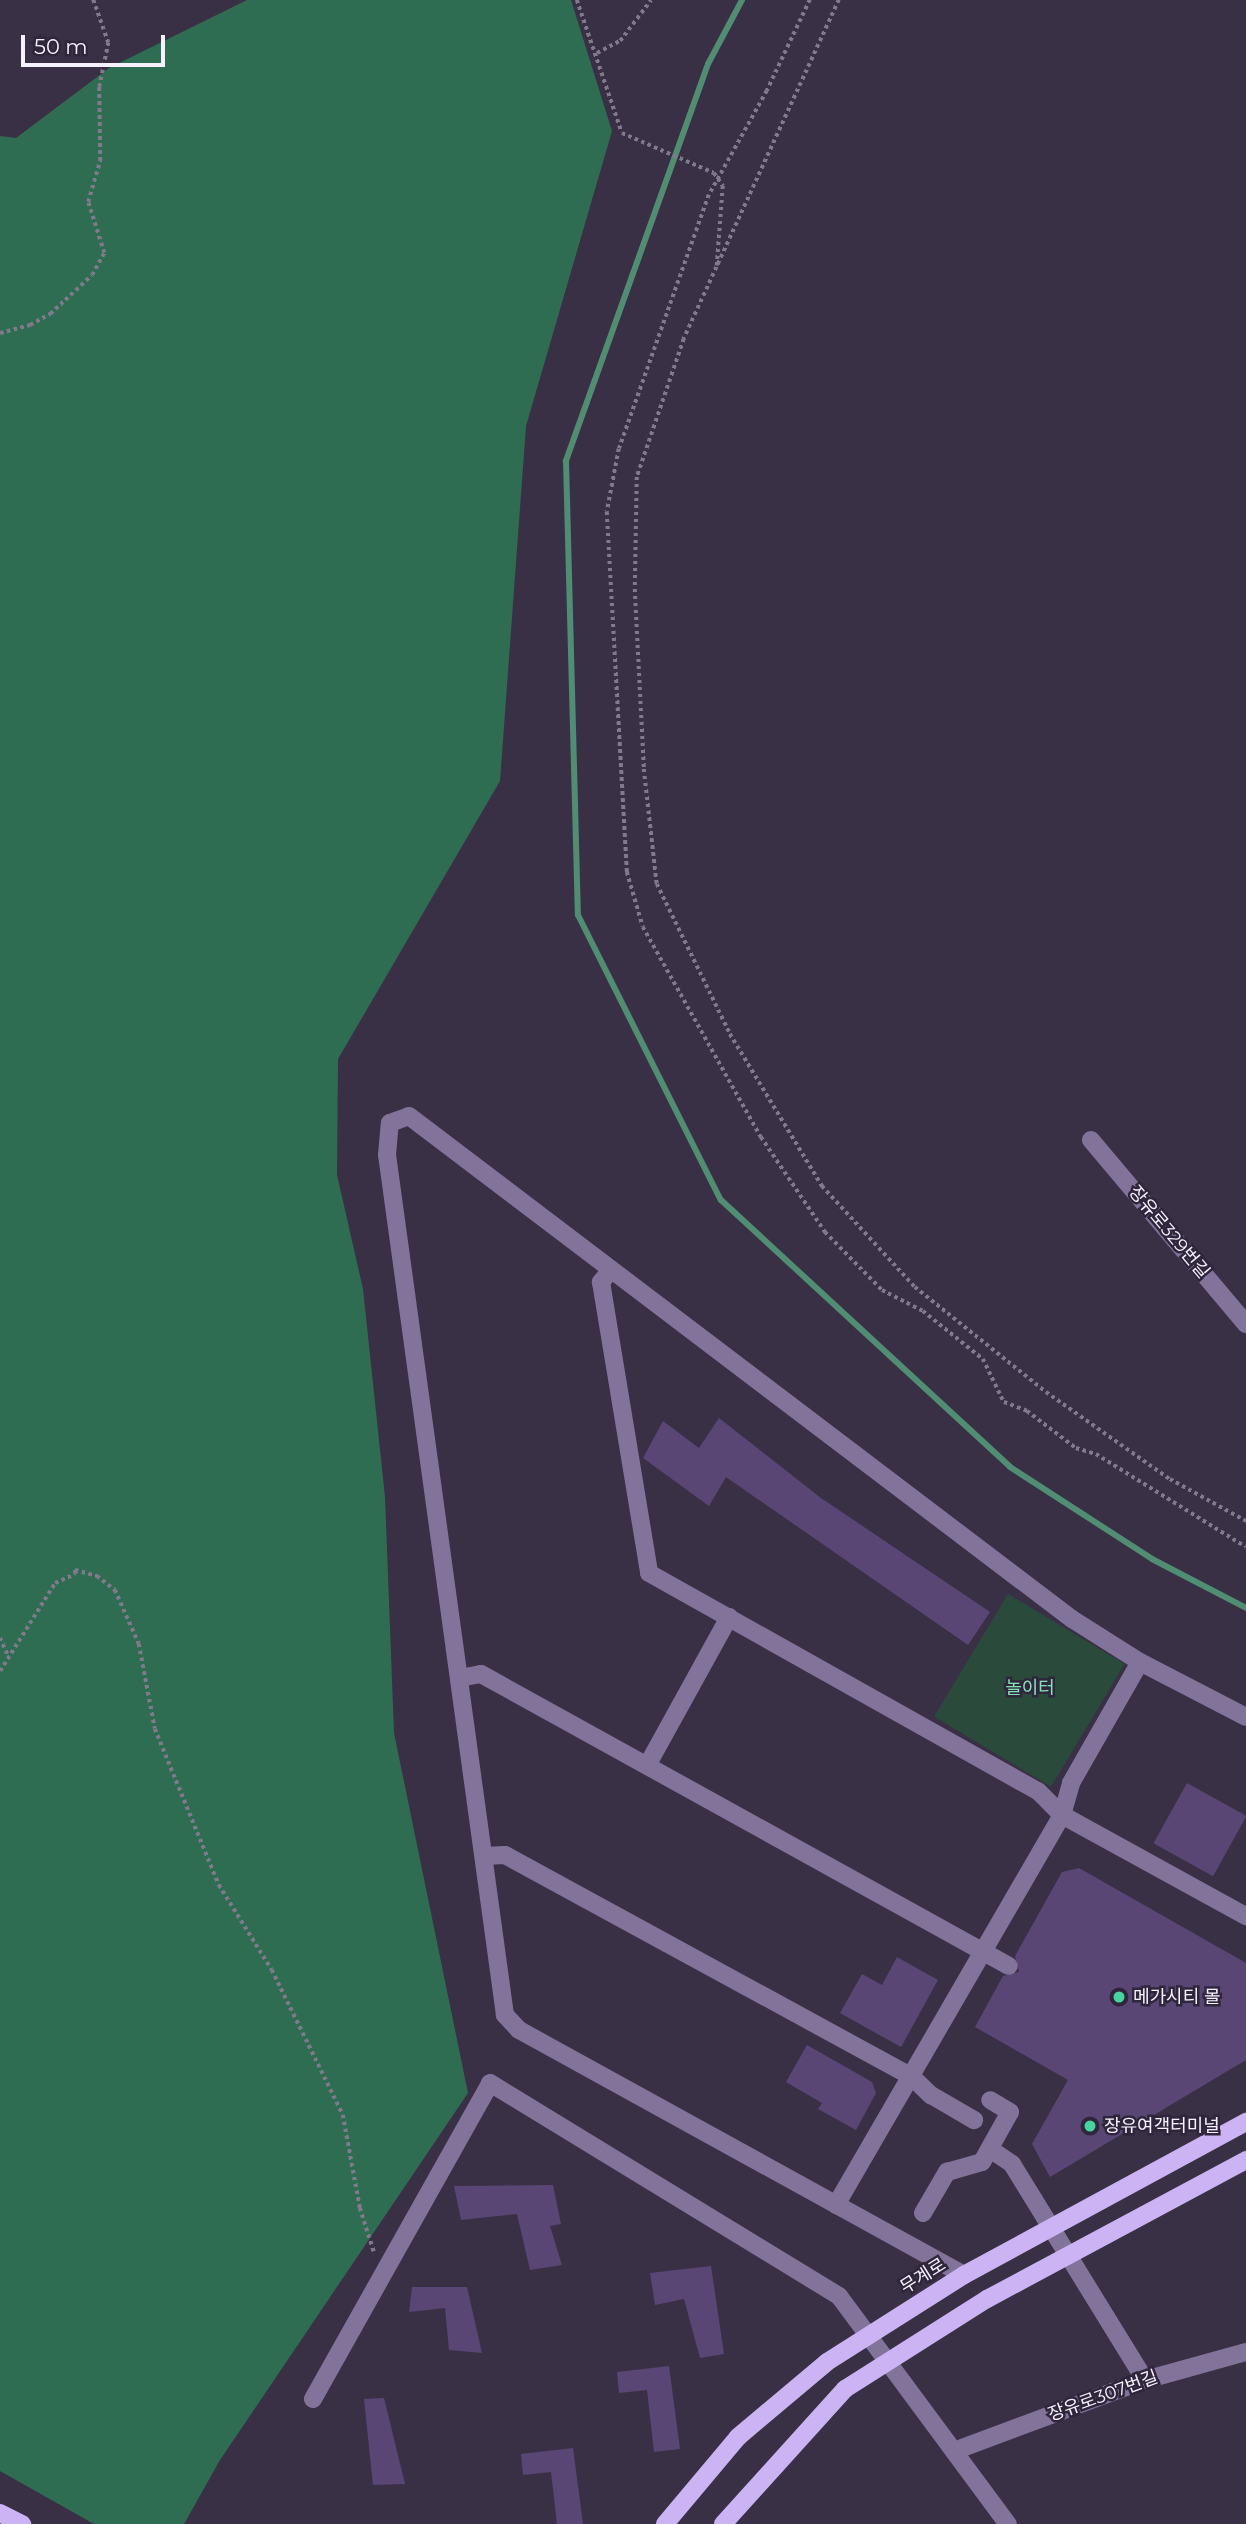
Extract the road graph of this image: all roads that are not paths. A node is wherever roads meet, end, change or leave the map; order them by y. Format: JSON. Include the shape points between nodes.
{"nodes":[{"id":1,"x":1091,"y":1140,"type":"dead end"},
{"id":2,"x":611,"y":1270,"type":"junction"},
{"id":3,"x":1246,"y":1324,"type":"edge"},
{"id":4,"x":729,"y":1617,"type":"junction"},
{"id":5,"x":1140,"y":1662,"type":"junction"},
{"id":6,"x":460,"y":1678,"type":"junction"},
{"id":7,"x":1246,"y":1717,"type":"edge"},
{"id":8,"x":648,"y":1764,"type":"junction"},
{"id":9,"x":1062,"y":1815,"type":"junction"},
{"id":10,"x":484,"y":1857,"type":"junction"},
{"id":11,"x":1246,"y":1916,"type":"edge"},
{"id":12,"x":983,"y":1952,"type":"junction"},
{"id":13,"x":1009,"y":1966,"type":"dead end"},
{"id":14,"x":911,"y":2076,"type":"junction"},
{"id":15,"x":989,"y":2100,"type":"dead end"},
{"id":16,"x":974,"y":2120,"type":"dead end"},
{"id":17,"x":1246,"y":2122,"type":"edge"},
{"id":18,"x":990,"y":2149,"type":"junction"},
{"id":19,"x":1246,"y":2160,"type":"edge"},
{"id":20,"x":836,"y":2205,"type":"junction"},
{"id":21,"x":923,"y":2213,"type":"dead end"},
{"id":22,"x":1053,"y":2227,"type":"junction"},
{"id":23,"x":1070,"y":2256,"type":"junction"},
{"id":24,"x":964,"y":2275,"type":"junction"},
{"id":25,"x":1246,"y":2352,"type":"edge"},
{"id":26,"x":1145,"y":2380,"type":"junction"},
{"id":27,"x":313,"y":2399,"type":"dead end"},
{"id":28,"x":962,"y":2448,"type":"dead end"},
{"id":29,"x":0,"y":2513,"type":"edge"},
{"id":30,"x":22,"y":2524,"type":"edge"},
{"id":31,"x":665,"y":2524,"type":"edge"},
{"id":32,"x":723,"y":2524,"type":"edge"},
{"id":33,"x":1008,"y":2524,"type":"edge"}],
"edges":[{"from":1,"to":3,"type":"street","name":"장유로329번길"},
{"from":2,"to":4,"type":"street","via":[[601,1282],[649,1573]]},
{"from":2,"to":5,"type":"street","via":[[1072,1619]]},
{"from":2,"to":6,"type":"street","via":[[409,1116],[390,1123],[387,1155]]},
{"from":4,"to":8,"type":"street"},
{"from":4,"to":9,"type":"street","via":[[1038,1791]]},
{"from":5,"to":7,"type":"street"},
{"from":5,"to":9,"type":"street","via":[[1071,1783]]},
{"from":6,"to":8,"type":"street","via":[[481,1674]]},
{"from":6,"to":10,"type":"street"},
{"from":8,"to":12,"type":"street"},
{"from":9,"to":11,"type":"street"},
{"from":9,"to":12,"type":"street"},
{"from":10,"to":14,"type":"street","via":[[505,1855]]},
{"from":10,"to":20,"type":"street","via":[[505,2015],[519,2029]]},
{"from":12,"to":13,"type":"street"},
{"from":12,"to":14,"type":"street"},
{"from":14,"to":16,"type":"street","via":[[931,2095]]},
{"from":14,"to":20,"type":"street"},
{"from":15,"to":18,"type":"street","via":[[1010,2112]]},
{"from":17,"to":22,"type":"main road","name":"무계로"},
{"from":18,"to":21,"type":"street","via":[[982,2162],[947,2172]]},
{"from":18,"to":22,"type":"street","via":[[1012,2164]]},
{"from":19,"to":23,"type":"main road"},
{"from":20,"to":24,"type":"street"},
{"from":22,"to":23,"type":"street"},
{"from":22,"to":24,"type":"main road","name":"무계로"},
{"from":23,"to":26,"type":"street"},
{"from":23,"to":32,"type":"main road","via":[[952,2319],[845,2389]]},
{"from":24,"to":31,"type":"main road","name":"무계로","via":[[827,2362],[738,2437]]},
{"from":25,"to":26,"type":"street","name":"장유로307번길"},
{"from":26,"to":28,"type":"street","name":"장유로307번길"},
{"from":27,"to":33,"type":"street","via":[[489,2083],[839,2296]]},
{"from":29,"to":30,"type":"main road"}]}
